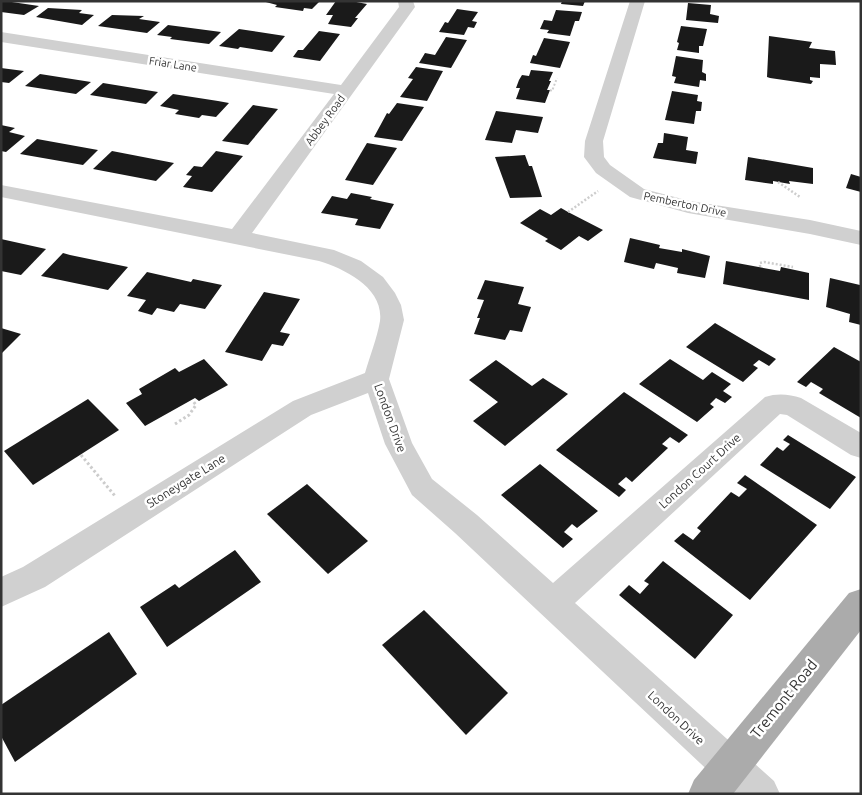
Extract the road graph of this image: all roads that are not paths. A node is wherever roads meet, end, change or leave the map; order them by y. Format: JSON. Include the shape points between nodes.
{"nodes":[{"id":1,"x":405,"y":1,"type":"edge"},
{"id":2,"x":638,"y":1,"type":"edge"},
{"id":3,"x":1,"y":37,"type":"edge"},
{"id":4,"x":346,"y":91,"type":"junction"},
{"id":5,"x":1,"y":191,"type":"edge"},
{"id":6,"x":238,"y":237,"type":"junction"},
{"id":7,"x":861,"y":238,"type":"edge"},
{"id":8,"x":376,"y":379,"type":"junction"},
{"id":9,"x":861,"y":447,"type":"edge"},
{"id":10,"x":1,"y":593,"type":"edge"},
{"id":11,"x":552,"y":604,"type":"junction"},
{"id":12,"x":861,"y":604,"type":"edge"},
{"id":13,"x":719,"y":780,"type":"edge"},
{"id":14,"x":761,"y":794,"type":"edge"}],
"edges":[{"from":1,"to":4,"type":"street","name":"Abbey Road","via":[[407,7]]},
{"from":2,"to":7,"type":"street","name":"Pemberton Drive","via":[[594,141],[594,157],[603,169],[637,193],[688,207]]},
{"from":3,"to":4,"type":"street","name":"Friar Lane"},
{"from":4,"to":6,"type":"street","name":"Abbey Road"},
{"from":5,"to":6,"type":"street","name":"London Drive"},
{"from":6,"to":8,"type":"street","name":"London Drive","via":[[338,258],[361,269],[377,282],[391,310],[392,320]]},
{"from":8,"to":10,"type":"street","name":"Stoneygate Lane","via":[[302,408],[34,577]]},
{"from":8,"to":11,"type":"street","name":"London Drive","via":[[404,456],[422,487]]},
{"from":9,"to":11,"type":"street","name":"London Court Drive","via":[[792,406],[774,404]]},
{"from":11,"to":13,"type":"street","name":"London Drive"},
{"from":12,"to":13,"type":"main road","name":"Tremont Road"},
{"from":13,"to":14,"type":"street","name":"London Drive"}]}
